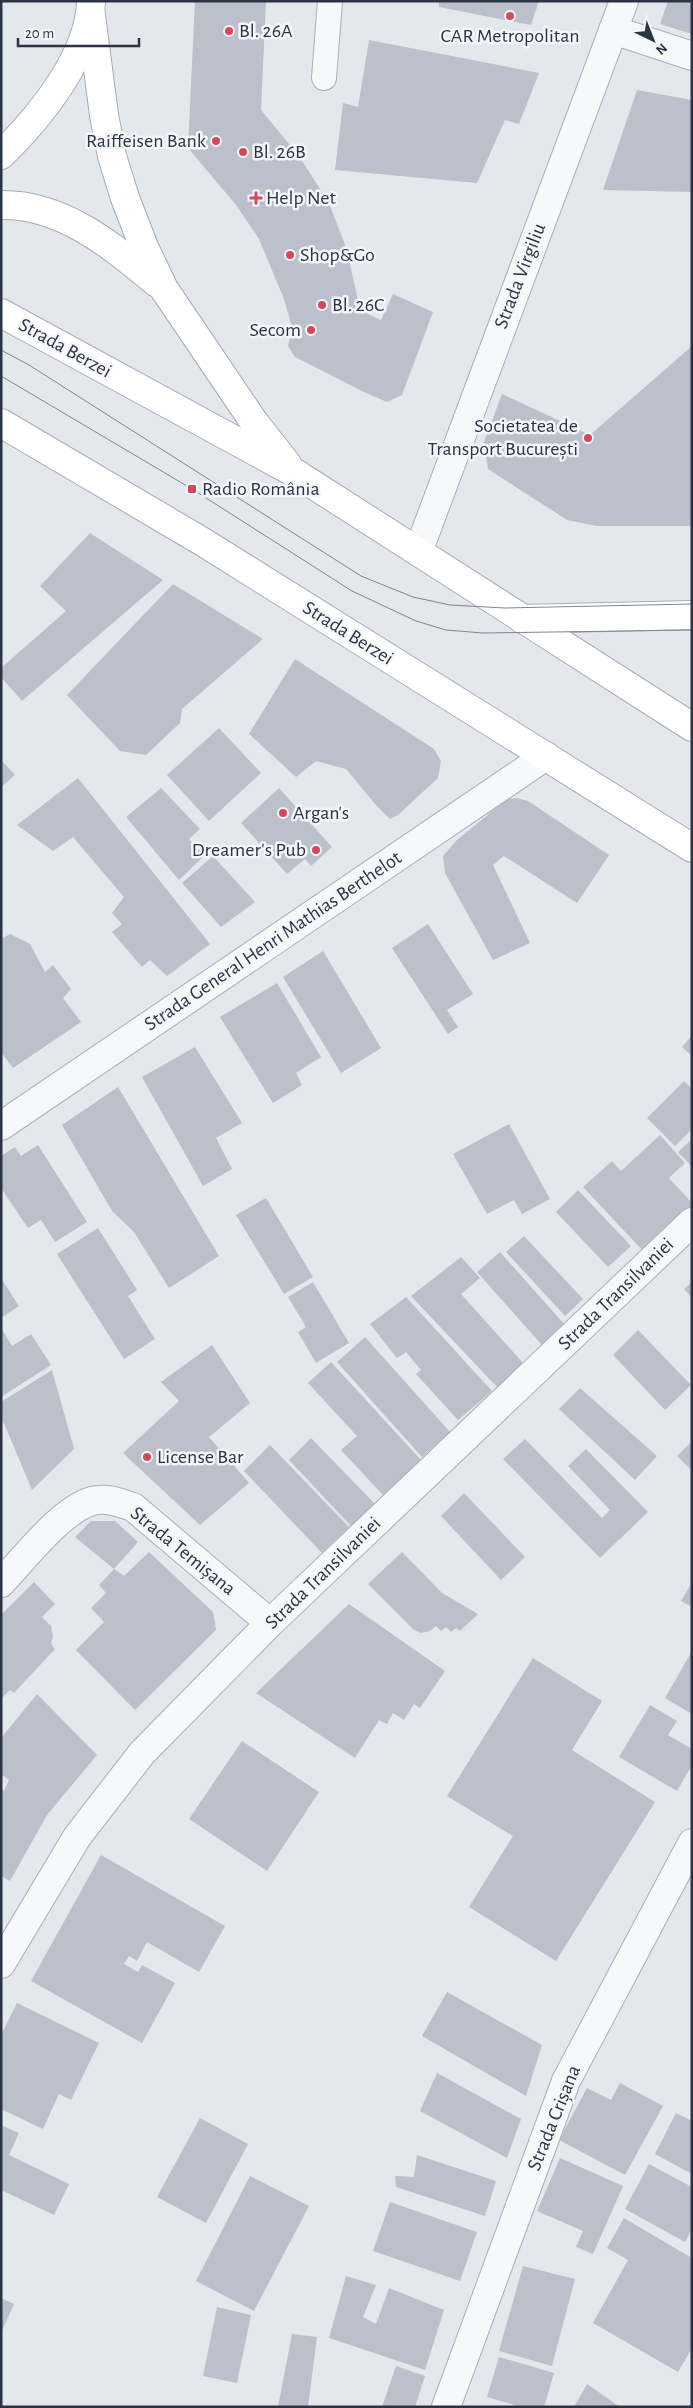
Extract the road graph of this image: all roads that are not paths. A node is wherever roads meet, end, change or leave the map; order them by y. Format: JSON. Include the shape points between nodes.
{"nodes":[{"id":1,"x":330,"y":1,"type":"edge"},
{"id":2,"x":624,"y":1,"type":"edge"},
{"id":3,"x":91,"y":8,"type":"edge"},
{"id":4,"x":613,"y":30,"type":"junction"},
{"id":5,"x":692,"y":56,"type":"edge"},
{"id":6,"x":324,"y":78,"type":"dead end"},
{"id":7,"x":1,"y":155,"type":"edge"},
{"id":8,"x":1,"y":205,"type":"edge"},
{"id":9,"x":164,"y":289,"type":"junction"},
{"id":10,"x":1,"y":313,"type":"edge"},
{"id":11,"x":1,"y":423,"type":"edge"},
{"id":12,"x":295,"y":473,"type":"junction"},
{"id":13,"x":418,"y":552,"type":"junction"},
{"id":14,"x":692,"y":616,"type":"edge"},
{"id":15,"x":522,"y":619,"type":"junction"},
{"id":16,"x":692,"y":727,"type":"edge"},
{"id":17,"x":546,"y":756,"type":"junction"},
{"id":18,"x":692,"y":848,"type":"edge"},
{"id":19,"x":1,"y":1126,"type":"edge"},
{"id":20,"x":692,"y":1222,"type":"edge"},
{"id":21,"x":1,"y":1583,"type":"edge"},
{"id":22,"x":270,"y":1623,"type":"junction"},
{"id":23,"x":692,"y":1843,"type":"edge"},
{"id":24,"x":1,"y":1964,"type":"edge"},
{"id":25,"x":446,"y":2407,"type":"edge"}],
"edges":[{"from":1,"to":6,"type":"lane"},
{"from":2,"to":4,"type":"street","name":"Strada Virgiliu"},
{"from":3,"to":7,"type":"main road","via":[[75,58],[55,91]]},
{"from":3,"to":9,"type":"main road","via":[[112,156],[137,230]]},
{"from":4,"to":5,"type":"street"},
{"from":4,"to":13,"type":"street","name":"Strada Virgiliu"},
{"from":8,"to":9,"type":"main road","via":[[33,207],[70,221],[125,257]]},
{"from":9,"to":12,"type":"main road","via":[[254,422]]},
{"from":10,"to":12,"type":"main road","name":"Strada Berzei"},
{"from":11,"to":17,"type":"main road","name":"Strada Berzei","via":[[203,542]]},
{"from":12,"to":13,"type":"main road","name":"Strada Berzei"},
{"from":13,"to":15,"type":"main road","name":"Strada Berzei"},
{"from":14,"to":15,"type":"main road"},
{"from":15,"to":16,"type":"main road","name":"Strada Berzei"},
{"from":17,"to":18,"type":"main road","name":"Strada Berzei"},
{"from":17,"to":19,"type":"street","name":"Strada General Henri Mathias Berthelot"},
{"from":20,"to":22,"type":"street","name":"Strada Transilvaniei"},
{"from":21,"to":22,"type":"street","name":"Strada Temișana","via":[[73,1509],[94,1500],[112,1500],[133,1507]]},
{"from":22,"to":24,"type":"street","name":"Strada Transilvaniei","via":[[142,1753],[76,1837]]},
{"from":23,"to":25,"type":"street","name":"Strada Crișana","via":[[566,2081]]}]}
